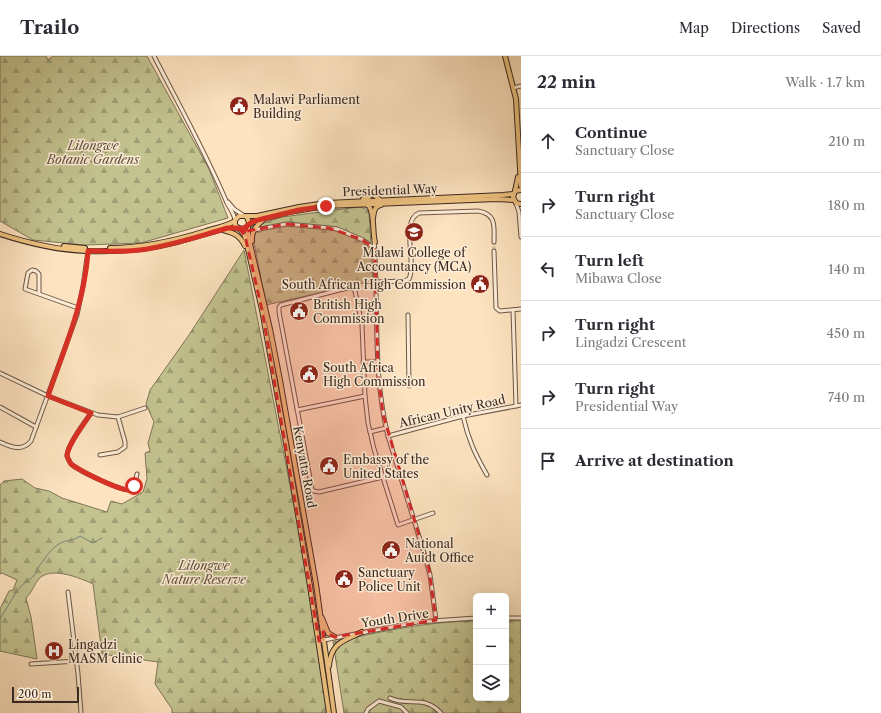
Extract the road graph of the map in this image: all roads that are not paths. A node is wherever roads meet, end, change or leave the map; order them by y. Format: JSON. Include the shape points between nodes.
{"nodes":[{"id":1,"x":154,"y":56,"type":"edge"},
{"id":2,"x":506,"y":56,"type":"edge"},
{"id":3,"x":521,"y":86,"type":"edge"},
{"id":4,"x":513,"y":88,"type":"junction"},
{"id":5,"x":519,"y":167,"type":"junction"},
{"id":6,"x":521,"y":186,"type":"edge"},
{"id":7,"x":521,"y":190,"type":"edge"},
{"id":8,"x":514,"y":192,"type":"junction"},
{"id":9,"x":226,"y":199,"type":"junction"},
{"id":10,"x":379,"y":200,"type":"junction"},
{"id":11,"x":515,"y":201,"type":"junction"},
{"id":12,"x":336,"y":202,"type":"junction"},
{"id":13,"x":373,"y":202,"type":"junction"},
{"id":14,"x":409,"y":202,"type":"junction"},
{"id":15,"x":362,"y":204,"type":"junction"},
{"id":16,"x":521,"y":204,"type":"edge"},
{"id":17,"x":521,"y":211,"type":"edge"},
{"id":18,"x":245,"y":216,"type":"junction"},
{"id":19,"x":373,"y":218,"type":"junction"},
{"id":20,"x":265,"y":219,"type":"junction"},
{"id":21,"x":235,"y":220,"type":"junction"},
{"id":22,"x":520,"y":221,"type":"edge"},
{"id":23,"x":248,"y":225,"type":"junction"},
{"id":24,"x":238,"y":228,"type":"junction"},
{"id":25,"x":221,"y":230,"type":"junction"},
{"id":26,"x":254,"y":230,"type":"junction"},
{"id":27,"x":0,"y":232,"type":"edge"},
{"id":28,"x":521,"y":237,"type":"edge"},
{"id":29,"x":374,"y":242,"type":"junction"},
{"id":30,"x":494,"y":242,"type":"tunnel mouth"},
{"id":31,"x":251,"y":249,"type":"junction"},
{"id":32,"x":375,"y":249,"type":"junction"},
{"id":33,"x":88,"y":251,"type":"junction"},
{"id":34,"x":494,"y":251,"type":"tunnel mouth"},
{"id":35,"x":248,"y":254,"type":"junction"},
{"id":36,"x":376,"y":282,"type":"junction"},
{"id":37,"x":39,"y":294,"type":"junction"},
{"id":38,"x":78,"y":308,"type":"junction"},
{"id":39,"x":513,"y":310,"type":"junction"},
{"id":40,"x":521,"y":310,"type":"edge"},
{"id":41,"x":408,"y":315,"type":"dead end"},
{"id":42,"x":363,"y":362,"type":"junction"},
{"id":43,"x":378,"y":362,"type":"junction"},
{"id":44,"x":0,"y":373,"type":"edge"},
{"id":45,"x":409,"y":386,"type":"dead end"},
{"id":46,"x":48,"y":396,"type":"junction"},
{"id":47,"x":364,"y":396,"type":"junction"},
{"id":48,"x":521,"y":405,"type":"edge"},
{"id":49,"x":516,"y":406,"type":"junction"},
{"id":50,"x":0,"y":407,"type":"edge"},
{"id":51,"x":145,"y":408,"type":"dead end"},
{"id":52,"x":297,"y":410,"type":"junction"},
{"id":53,"x":91,"y":413,"type":"junction"},
{"id":54,"x":463,"y":416,"type":"junction"},
{"id":55,"x":118,"y":417,"type":"junction"},
{"id":56,"x":36,"y":427,"type":"junction"},
{"id":57,"x":386,"y":428,"type":"junction"},
{"id":58,"x":370,"y":432,"type":"junction"},
{"id":59,"x":388,"y":436,"type":"junction"},
{"id":60,"x":0,"y":442,"type":"edge"},
{"id":61,"x":100,"y":455,"type":"dead end"},
{"id":62,"x":138,"y":474,"type":"dead end"},
{"id":63,"x":486,"y":474,"type":"dead end"},
{"id":64,"x":383,"y":477,"type":"junction"},
{"id":65,"x":433,"y":513,"type":"dead end"},
{"id":66,"x":414,"y":520,"type":"junction"},
{"id":67,"x":68,"y":592,"type":"dead end"},
{"id":68,"x":319,"y":613,"type":"junction"},
{"id":69,"x":473,"y":618,"type":"edge"},
{"id":70,"x":509,"y":618,"type":"edge"},
{"id":71,"x":521,"y":618,"type":"edge"},
{"id":72,"x":436,"y":620,"type":"junction"},
{"id":73,"x":362,"y":632,"type":"junction"},
{"id":74,"x":335,"y":637,"type":"junction"},
{"id":75,"x":324,"y":640,"type":"junction"},
{"id":76,"x":318,"y":641,"type":"junction"},
{"id":77,"x":77,"y":662,"type":"junction"},
{"id":78,"x":30,"y":664,"type":"dead end"},
{"id":79,"x":330,"y":678,"type":"junction"},
{"id":80,"x":390,"y":698,"type":"dead end"},
{"id":81,"x":81,"y":713,"type":"edge"},
{"id":82,"x":329,"y":713,"type":"edge"},
{"id":83,"x":334,"y":713,"type":"edge"},
{"id":84,"x":366,"y":713,"type":"edge"},
{"id":85,"x":407,"y":713,"type":"edge"},
{"id":86,"x":441,"y":713,"type":"edge"}],
"edges":[{"from":1,"to":9,"type":"street"},
{"from":2,"to":4,"type":"main road"},
{"from":3,"to":4,"type":"street"},
{"from":4,"to":5,"type":"main road","via":[[516,99]]},
{"from":5,"to":6,"type":"main road"},
{"from":5,"to":8,"type":"main road"},
{"from":7,"to":8,"type":"main road","name":"Presidential Way"},
{"from":8,"to":10,"type":"main road","name":"Presidential Way","via":[[503,195]]},
{"from":8,"to":11,"type":"main road"},
{"from":9,"to":18,"type":"street","via":[[234,209]]},
{"from":9,"to":21,"type":"street"},
{"from":10,"to":12,"type":"main road","via":[[372,193],[366,198]]},
{"from":10,"to":13,"type":"main road","name":"Presidential Way"},
{"from":11,"to":14,"type":"main road","name":"Presidential Way","via":[[496,199]]},
{"from":11,"to":16,"type":"main road","name":"Presidential Way"},
{"from":11,"to":22,"type":"street"},
{"from":12,"to":13,"type":"main road","name":"Presidential Way"},
{"from":12,"to":18,"type":"main road","name":"Presidential Way"},
{"from":13,"to":14,"type":"main road","name":"Presidential Way"},
{"from":13,"to":15,"type":"main road","name":"Presidential Way"},
{"from":13,"to":19,"type":"street"},
{"from":14,"to":19,"type":"main road","via":[[378,205],[374,209]]},
{"from":15,"to":20,"type":"main road","name":"Presidential Way","via":[[312,208]]},
{"from":15,"to":29,"type":"main road","via":[[368,205],[371,210]]},
{"from":17,"to":22,"type":"street"},
{"from":18,"to":21,"type":"main road","name":"Presidential Way","via":[[239,216]]},
{"from":18,"to":23,"type":"main road","via":[[249,220]]},
{"from":19,"to":29,"type":"street"},
{"from":20,"to":23,"type":"main road","name":"Presidential Way"},
{"from":20,"to":26,"type":"main road"},
{"from":21,"to":24,"type":"main road"},
{"from":21,"to":27,"type":"main road","name":"Presidential Way","via":[[175,240],[128,248],[87,248],[50,244]]},
{"from":22,"to":28,"type":"street"},
{"from":23,"to":24,"type":"main road","name":"Presidential Way","via":[[244,229]]},
{"from":23,"to":31,"type":"main road","name":"Kenyatta Road"},
{"from":24,"to":25,"type":"main road","name":"Presidential Way"},
{"from":24,"to":35,"type":"main road","name":"Kenyatta Road","via":[[245,236]]},
{"from":25,"to":33,"type":"main road","name":"Presidential Way","via":[[148,249]]},
{"from":25,"to":35,"type":"main road","via":[[237,234]]},
{"from":26,"to":31,"type":"main road"},
{"from":26,"to":32,"type":"street","via":[[287,224],[337,229],[363,240]]},
{"from":27,"to":33,"type":"main road","name":"Presidential Way","via":[[39,245]]},
{"from":29,"to":32,"type":"street"},
{"from":30,"to":36,"type":"street","via":[[493,220],[486,213],[419,213],[413,217],[410,224],[412,266],[409,279]]},
{"from":31,"to":68,"type":"main road","name":"Kenyatta Road","via":[[272,335]]},
{"from":32,"to":36,"type":"street"},
{"from":33,"to":38,"type":"street"},
{"from":34,"to":39,"type":"street","via":[[496,308],[500,311]]},
{"from":35,"to":76,"type":"main road","name":"Kenyatta Road","via":[[262,310],[303,537]]},
{"from":36,"to":43,"type":"street"},
{"from":37,"to":37,"type":"street","via":[[25,288],[28,273],[32,270],[39,274]]},
{"from":37,"to":38,"type":"street"},
{"from":38,"to":46,"type":"street"},
{"from":39,"to":40,"type":"street"},
{"from":39,"to":49,"type":"street"},
{"from":41,"to":45,"type":"street"},
{"from":42,"to":43,"type":"street"},
{"from":42,"to":47,"type":"street"},
{"from":42,"to":52,"type":"street","via":[[362,325],[353,289],[347,288],[281,305],[278,310]]},
{"from":43,"to":57,"type":"street"},
{"from":44,"to":46,"type":"street"},
{"from":46,"to":53,"type":"street"},
{"from":46,"to":56,"type":"street"},
{"from":47,"to":52,"type":"street"},
{"from":47,"to":58,"type":"street"},
{"from":48,"to":49,"type":"street","name":"African Unity Road"},
{"from":49,"to":54,"type":"street","name":"African Unity Road"},
{"from":50,"to":56,"type":"street"},
{"from":51,"to":55,"type":"street"},
{"from":52,"to":64,"type":"street","via":[[313,491],[319,492]]},
{"from":53,"to":55,"type":"street"},
{"from":53,"to":62,"type":"street","via":[[68,451],[71,464],[127,491],[134,486]]},
{"from":54,"to":59,"type":"street","name":"African Unity Road"},
{"from":54,"to":63,"type":"street","via":[[471,447]]},
{"from":55,"to":61,"type":"street","via":[[125,442],[124,448],[118,452]]},
{"from":56,"to":60,"type":"street","via":[[31,441],[21,448]]},
{"from":57,"to":58,"type":"street"},
{"from":57,"to":59,"type":"street"},
{"from":58,"to":64,"type":"street"},
{"from":59,"to":66,"type":"street"},
{"from":64,"to":66,"type":"street","via":[[398,525]]},
{"from":65,"to":66,"type":"street"},
{"from":66,"to":72,"type":"street","via":[[430,575]]},
{"from":67,"to":77,"type":"street"},
{"from":68,"to":74,"type":"main road","via":[[328,634]]},
{"from":68,"to":75,"type":"main road","name":"Kenyatta Road"},
{"from":69,"to":72,"type":"street","name":"Youth Drive"},
{"from":70,"to":71,"type":"street"},
{"from":72,"to":73,"type":"street","name":"Youth Drive"},
{"from":73,"to":74,"type":"street","name":"Youth Drive"},
{"from":73,"to":79,"type":"main road","via":[[344,639],[333,651]]},
{"from":74,"to":75,"type":"street","name":"Youth Drive"},
{"from":75,"to":76,"type":"street","name":"Youth Drive"},
{"from":75,"to":79,"type":"main road","name":"Kenyatta Road"},
{"from":76,"to":82,"type":"main road","name":"Kenyatta Road"},
{"from":77,"to":78,"type":"street"},
{"from":77,"to":81,"type":"street"},
{"from":79,"to":83,"type":"main road","name":"Kenyatta Road"},
{"from":80,"to":86,"type":"street","via":[[395,701],[421,701]]},
{"from":84,"to":85,"type":"street","via":[[379,701],[401,707]]}]}
